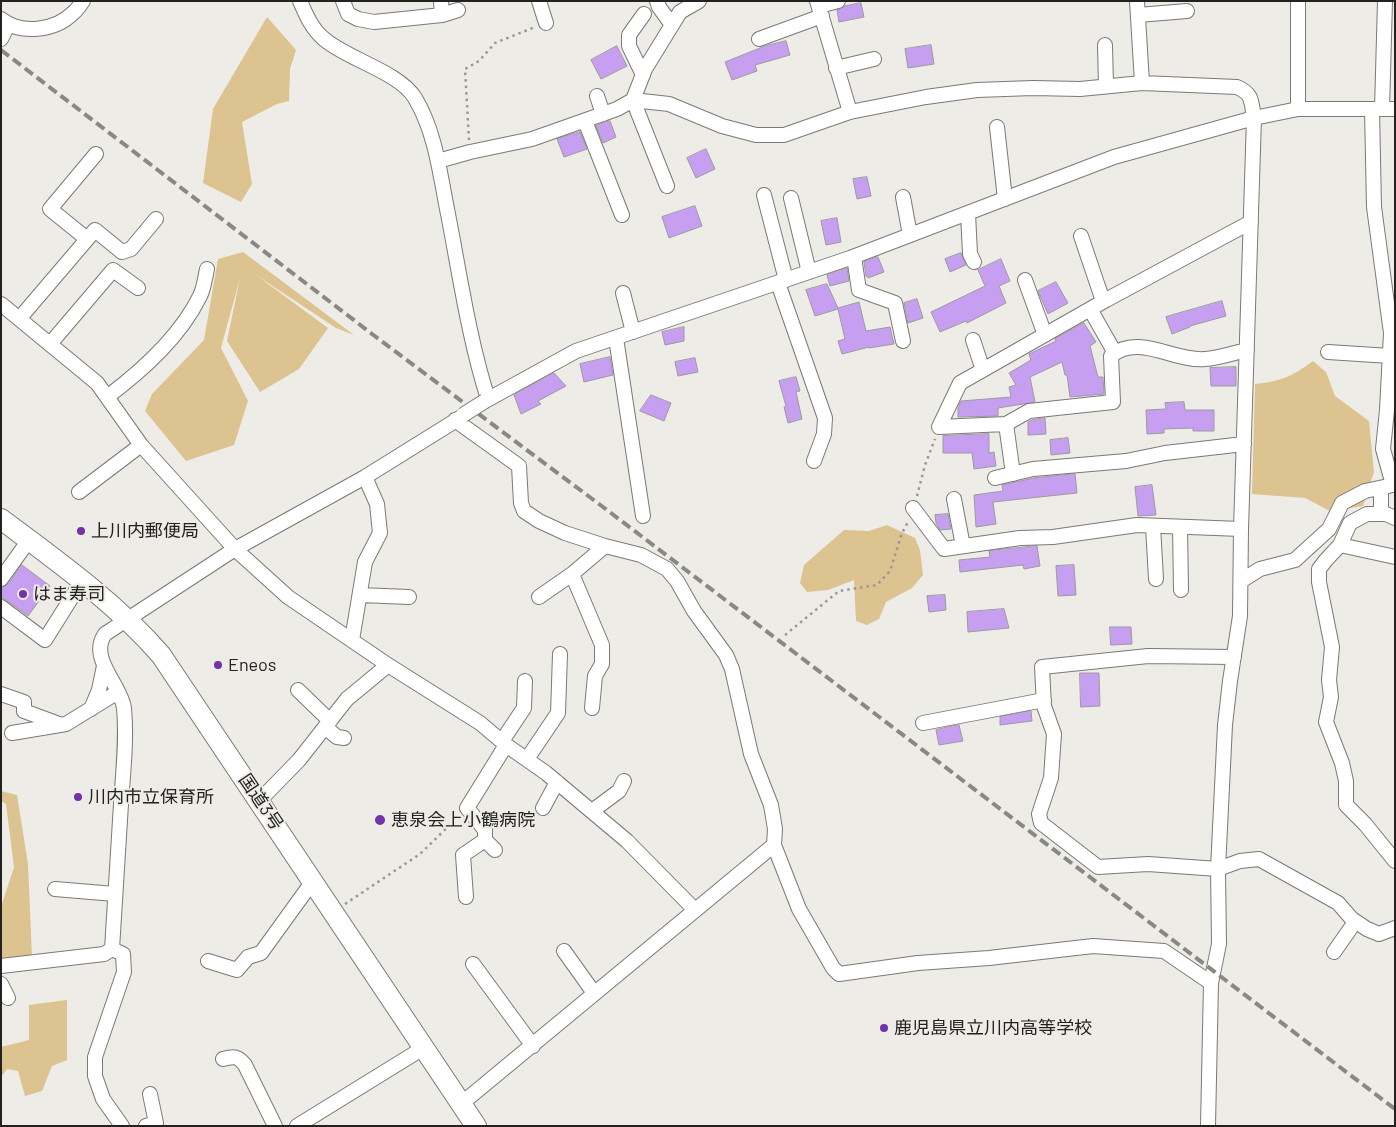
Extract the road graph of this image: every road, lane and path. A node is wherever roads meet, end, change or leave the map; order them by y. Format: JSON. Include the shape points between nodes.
{"nodes":[{"id":1,"x":83,"y":1,"type":"edge"},
{"id":2,"x":300,"y":1,"type":"edge"},
{"id":3,"x":343,"y":1,"type":"edge"},
{"id":4,"x":539,"y":1,"type":"edge"},
{"id":5,"x":657,"y":1,"type":"edge"},
{"id":6,"x":699,"y":1,"type":"edge"},
{"id":7,"x":838,"y":1,"type":"edge"},
{"id":8,"x":1298,"y":1,"type":"edge"},
{"id":9,"x":1385,"y":1,"type":"edge"},
{"id":10,"x":441,"y":8,"type":"edge"},
{"id":11,"x":819,"y":8,"type":"edge"},
{"id":12,"x":1137,"y":8,"type":"edge"},
{"id":13,"x":458,"y":10,"type":"dead end"},
{"id":14,"x":1187,"y":11,"type":"dead end"},
{"id":15,"x":644,"y":14,"type":"dead end"},
{"id":16,"x":5,"y":22,"type":"edge"},
{"id":17,"x":546,"y":23,"type":"joint"},
{"id":18,"x":672,"y":25,"type":"junction"},
{"id":19,"x":1,"y":39,"type":"edge"},
{"id":20,"x":759,"y":39,"type":"dead end"},
{"id":21,"x":1105,"y":45,"type":"dead end"},
{"id":22,"x":874,"y":59,"type":"dead end"},
{"id":23,"x":836,"y":68,"type":"junction"},
{"id":24,"x":643,"y":75,"type":"junction"},
{"id":25,"x":1142,"y":83,"type":"junction"},
{"id":26,"x":1106,"y":86,"type":"junction"},
{"id":27,"x":597,"y":96,"type":"dead end"},
{"id":28,"x":633,"y":100,"type":"junction"},
{"id":29,"x":1298,"y":109,"type":"junction"},
{"id":30,"x":1383,"y":109,"type":"edge"},
{"id":31,"x":850,"y":112,"type":"junction"},
{"id":32,"x":603,"y":114,"type":"junction"},
{"id":33,"x":1254,"y":118,"type":"junction"},
{"id":34,"x":585,"y":121,"type":"junction"},
{"id":35,"x":997,"y":127,"type":"dead end"},
{"id":36,"x":470,"y":152,"type":"junction"},
{"id":37,"x":96,"y":154,"type":"dead end"},
{"id":38,"x":438,"y":162,"type":"junction"},
{"id":39,"x":667,"y":186,"type":"dead end"},
{"id":40,"x":764,"y":195,"type":"dead end"},
{"id":41,"x":903,"y":197,"type":"dead end"},
{"id":42,"x":791,"y":198,"type":"dead end"},
{"id":43,"x":1005,"y":199,"type":"junction"},
{"id":44,"x":968,"y":213,"type":"junction"},
{"id":45,"x":622,"y":215,"type":"dead end"},
{"id":46,"x":156,"y":219,"type":"dead end"},
{"id":47,"x":1251,"y":222,"type":"junction"},
{"id":48,"x":910,"y":235,"type":"junction"},
{"id":49,"x":1081,"y":236,"type":"dead end"},
{"id":50,"x":87,"y":239,"type":"junction"},
{"id":51,"x":854,"y":257,"type":"junction"},
{"id":52,"x":974,"y":262,"type":"dead end"},
{"id":53,"x":207,"y":270,"type":"dead end"},
{"id":54,"x":809,"y":272,"type":"junction"},
{"id":55,"x":1025,"y":280,"type":"dead end"},
{"id":56,"x":782,"y":281,"type":"junction"},
{"id":57,"x":138,"y":288,"type":"dead end"},
{"id":58,"x":623,"y":293,"type":"dead end"},
{"id":59,"x":904,"y":297,"type":"dead end"},
{"id":60,"x":890,"y":301,"type":"junction"},
{"id":61,"x":1103,"y":301,"type":"junction"},
{"id":62,"x":1,"y":304,"type":"edge"},
{"id":63,"x":1090,"y":309,"type":"junction"},
{"id":64,"x":19,"y":318,"type":"junction"},
{"id":65,"x":633,"y":332,"type":"junction"},
{"id":66,"x":1045,"y":335,"type":"junction"},
{"id":67,"x":616,"y":338,"type":"junction"},
{"id":68,"x":973,"y":340,"type":"dead end"},
{"id":69,"x":903,"y":341,"type":"dead end"},
{"id":70,"x":50,"y":344,"type":"junction"},
{"id":71,"x":1247,"y":350,"type":"junction"},
{"id":72,"x":1328,"y":352,"type":"dead end"},
{"id":73,"x":1115,"y":353,"type":"junction"},
{"id":74,"x":1390,"y":356,"type":"junction"},
{"id":75,"x":983,"y":370,"type":"junction"},
{"id":76,"x":107,"y":398,"type":"junction"},
{"id":77,"x":486,"y":400,"type":"junction"},
{"id":78,"x":459,"y":418,"type":"junction"},
{"id":79,"x":1006,"y":424,"type":"junction"},
{"id":80,"x":939,"y":427,"type":"junction"},
{"id":81,"x":1244,"y":444,"type":"junction"},
{"id":82,"x":141,"y":445,"type":"junction"},
{"id":83,"x":814,"y":461,"type":"dead end"},
{"id":84,"x":1013,"y":474,"type":"junction"},
{"id":85,"x":365,"y":478,"type":"junction"},
{"id":86,"x":995,"y":478,"type":"dead end"},
{"id":87,"x":1387,"y":486,"type":"edge"},
{"id":88,"x":79,"y":492,"type":"dead end"},
{"id":89,"x":954,"y":499,"type":"dead end"},
{"id":90,"x":913,"y":508,"type":"junction"},
{"id":91,"x":1381,"y":514,"type":"junction"},
{"id":92,"x":643,"y":516,"type":"dead end"},
{"id":93,"x":1395,"y":518,"type":"edge"},
{"id":94,"x":1,"y":519,"type":"edge"},
{"id":95,"x":1153,"y":526,"type":"junction"},
{"id":96,"x":1180,"y":527,"type":"junction"},
{"id":97,"x":1241,"y":529,"type":"junction"},
{"id":98,"x":29,"y":540,"type":"junction"},
{"id":99,"x":1340,"y":545,"type":"junction"},
{"id":100,"x":605,"y":546,"type":"junction"},
{"id":101,"x":963,"y":546,"type":"junction"},
{"id":102,"x":235,"y":549,"type":"junction"},
{"id":103,"x":1395,"y":557,"type":"edge"},
{"id":104,"x":572,"y":574,"type":"junction"},
{"id":105,"x":1,"y":579,"type":"edge"},
{"id":106,"x":1156,"y":579,"type":"dead end"},
{"id":107,"x":82,"y":581,"type":"junction"},
{"id":108,"x":1241,"y":581,"type":"junction"},
{"id":109,"x":1181,"y":590,"type":"dead end"},
{"id":110,"x":360,"y":595,"type":"junction"},
{"id":111,"x":409,"y":597,"type":"dead end"},
{"id":112,"x":539,"y":597,"type":"dead end"},
{"id":113,"x":1,"y":607,"type":"edge"},
{"id":114,"x":129,"y":619,"type":"junction"},
{"id":115,"x":786,"y":635,"type":"dead end"},
{"id":116,"x":352,"y":640,"type":"junction"},
{"id":117,"x":560,"y":654,"type":"dead end"},
{"id":118,"x":1234,"y":657,"type":"junction"},
{"id":119,"x":104,"y":666,"type":"junction"},
{"id":120,"x":388,"y":666,"type":"junction"},
{"id":121,"x":525,"y":681,"type":"dead end"},
{"id":122,"x":298,"y":690,"type":"dead end"},
{"id":123,"x":118,"y":692,"type":"junction"},
{"id":124,"x":1,"y":694,"type":"edge"},
{"id":125,"x":1044,"y":700,"type":"junction"},
{"id":126,"x":592,"y":708,"type":"dead end"},
{"id":127,"x":91,"y":709,"type":"junction"},
{"id":128,"x":924,"y":723,"type":"dead end"},
{"id":129,"x":327,"y":724,"type":"junction"},
{"id":130,"x":62,"y":725,"type":"junction"},
{"id":131,"x":12,"y":733,"type":"dead end"},
{"id":132,"x":344,"y":738,"type":"dead end"},
{"id":133,"x":504,"y":743,"type":"junction"},
{"id":134,"x":527,"y":759,"type":"junction"},
{"id":135,"x":624,"y":781,"type":"dead end"},
{"id":136,"x":556,"y":782,"type":"junction"},
{"id":137,"x":260,"y":800,"type":"junction"},
{"id":138,"x":467,"y":808,"type":"junction"},
{"id":139,"x":543,"y":808,"type":"dead end"},
{"id":140,"x":592,"y":811,"type":"junction"},
{"id":141,"x":774,"y":845,"type":"junction"},
{"id":142,"x":1395,"y":861,"type":"edge"},
{"id":143,"x":1218,"y":869,"type":"junction"},
{"id":144,"x":313,"y":881,"type":"junction"},
{"id":145,"x":56,"y":889,"type":"dead end"},
{"id":146,"x":115,"y":894,"type":"junction"},
{"id":147,"x":466,"y":897,"type":"dead end"},
{"id":148,"x":694,"y":910,"type":"junction"},
{"id":149,"x":334,"y":912,"type":"junction"},
{"id":150,"x":1356,"y":922,"type":"junction"},
{"id":151,"x":1395,"y":928,"type":"edge"},
{"id":152,"x":112,"y":949,"type":"junction"},
{"id":153,"x":564,"y":951,"type":"dead end"},
{"id":154,"x":1334,"y":952,"type":"dead end"},
{"id":155,"x":208,"y":960,"type":"dead end"},
{"id":156,"x":473,"y":964,"type":"dead end"},
{"id":157,"x":1,"y":966,"type":"edge"},
{"id":158,"x":1211,"y":983,"type":"junction"},
{"id":159,"x":1,"y":984,"type":"edge"},
{"id":160,"x":594,"y":993,"type":"junction"},
{"id":161,"x":8,"y":998,"type":"dead end"},
{"id":162,"x":533,"y":1046,"type":"junction"},
{"id":163,"x":425,"y":1047,"type":"junction"},
{"id":164,"x":224,"y":1058,"type":"dead end"},
{"id":165,"x":150,"y":1094,"type":"dead end"},
{"id":166,"x":468,"y":1119,"type":"edge"},
{"id":167,"x":122,"y":1126,"type":"edge"},
{"id":168,"x":146,"y":1126,"type":"edge"},
{"id":169,"x":274,"y":1126,"type":"edge"},
{"id":170,"x":297,"y":1126,"type":"edge"},
{"id":171,"x":1208,"y":1126,"type":"edge"}],
"edges":[{"from":1,"to":16,"type":"street","via":[[73,14],[55,25],[32,30]]},
{"from":2,"to":38,"type":"street","via":[[312,28],[324,40],[400,83],[414,97],[428,123]]},
{"from":3,"to":10,"type":"street","via":[[348,14],[374,22]]},
{"from":4,"to":17,"type":"street"},
{"from":5,"to":18,"type":"street"},
{"from":6,"to":18,"type":"street","via":[[680,12]]},
{"from":7,"to":11,"type":"street"},
{"from":8,"to":29,"type":"street"},
{"from":9,"to":30,"type":"street"},
{"from":10,"to":13,"type":"street"},
{"from":11,"to":20,"type":"street"},
{"from":11,"to":23,"type":"street"},
{"from":12,"to":14,"type":"street"},
{"from":12,"to":25,"type":"street"},
{"from":15,"to":24,"type":"street","via":[[629,34],[629,46]]},
{"from":16,"to":19,"type":"street"},
{"from":17,"to":36,"type":"path","via":[[495,43],[479,61],[465,69]]},
{"from":18,"to":24,"type":"street"},
{"from":21,"to":26,"type":"street"},
{"from":22,"to":23,"type":"street"},
{"from":23,"to":31,"type":"street"},
{"from":24,"to":28,"type":"street"},
{"from":25,"to":26,"type":"street"},
{"from":25,"to":33,"type":"street","via":[[1237,86],[1250,96]]},
{"from":26,"to":31,"type":"street","via":[[977,90]]},
{"from":27,"to":32,"type":"street"},
{"from":28,"to":31,"type":"street","via":[[669,104],[722,126],[756,135],[784,135]]},
{"from":28,"to":32,"type":"street"},
{"from":28,"to":39,"type":"street"},
{"from":29,"to":30,"type":"street"},
{"from":29,"to":33,"type":"street"},
{"from":30,"to":74,"type":"street","via":[[1374,207],[1391,332]]},
{"from":32,"to":34,"type":"street"},
{"from":33,"to":43,"type":"street","via":[[1114,157]]},
{"from":33,"to":47,"type":"street"},
{"from":34,"to":36,"type":"street","via":[[532,139]]},
{"from":34,"to":45,"type":"street"},
{"from":35,"to":43,"type":"street"},
{"from":36,"to":38,"type":"street"},
{"from":37,"to":50,"type":"street","via":[[50,209]]},
{"from":38,"to":77,"type":"street"},
{"from":40,"to":56,"type":"street"},
{"from":41,"to":48,"type":"street"},
{"from":42,"to":54,"type":"street"},
{"from":43,"to":44,"type":"street"},
{"from":44,"to":48,"type":"street"},
{"from":44,"to":52,"type":"street","via":[[970,254]]},
{"from":46,"to":50,"type":"street","via":[[131,249],[122,252],[95,230]]},
{"from":47,"to":61,"type":"street"},
{"from":47,"to":71,"type":"street"},
{"from":48,"to":51,"type":"street"},
{"from":49,"to":61,"type":"street"},
{"from":50,"to":64,"type":"street"},
{"from":51,"to":54,"type":"street"},
{"from":51,"to":60,"type":"street","via":[[860,290]]},
{"from":53,"to":76,"type":"street","via":[[201,294],[178,331],[131,379]]},
{"from":54,"to":56,"type":"street"},
{"from":55,"to":66,"type":"street"},
{"from":56,"to":65,"type":"street"},
{"from":56,"to":83,"type":"street","via":[[825,418],[824,434]]},
{"from":57,"to":70,"type":"street","via":[[113,270]]},
{"from":58,"to":65,"type":"street"},
{"from":59,"to":60,"type":"street"},
{"from":60,"to":69,"type":"street","via":[[896,303]]},
{"from":61,"to":63,"type":"street"},
{"from":62,"to":64,"type":"street"},
{"from":63,"to":66,"type":"street"},
{"from":63,"to":73,"type":"street"},
{"from":64,"to":70,"type":"street"},
{"from":65,"to":67,"type":"street"},
{"from":66,"to":75,"type":"street"},
{"from":67,"to":77,"type":"street","via":[[576,351]]},
{"from":67,"to":92,"type":"street"},
{"from":68,"to":75,"type":"street"},
{"from":70,"to":76,"type":"street","via":[[96,384]]},
{"from":71,"to":73,"type":"street","via":[[1204,360],[1144,347]]},
{"from":71,"to":81,"type":"street"},
{"from":72,"to":74,"type":"street"},
{"from":73,"to":79,"type":"street","via":[[1111,356],[1113,402],[1029,411]]},
{"from":74,"to":87,"type":"street","via":[[1383,449]]},
{"from":75,"to":80,"type":"street","via":[[960,383]]},
{"from":76,"to":82,"type":"street"},
{"from":77,"to":78,"type":"street","bridge":true},
{"from":78,"to":85,"type":"street"},
{"from":78,"to":100,"type":"street","via":[[519,466],[524,511],[565,533]]},
{"from":79,"to":80,"type":"street"},
{"from":79,"to":84,"type":"street"},
{"from":80,"to":90,"type":"path"},
{"from":81,"to":84,"type":"street"},
{"from":81,"to":97,"type":"street"},
{"from":82,"to":88,"type":"street"},
{"from":82,"to":102,"type":"street"},
{"from":84,"to":86,"type":"street"},
{"from":85,"to":102,"type":"street"},
{"from":85,"to":110,"type":"street","via":[[377,504],[380,533],[365,562]]},
{"from":87,"to":91,"type":"street"},
{"from":87,"to":108,"type":"street","via":[[1342,502],[1329,529],[1295,560],[1260,569]]},
{"from":89,"to":101,"type":"street"},
{"from":90,"to":101,"type":"street","via":[[944,549]]},
{"from":90,"to":115,"type":"path","via":[[890,572],[877,585],[839,591]]},
{"from":91,"to":93,"type":"street"},
{"from":91,"to":99,"type":"street","via":[[1367,514],[1350,523]]},
{"from":94,"to":98,"type":"highway","name":"国道3号"},
{"from":95,"to":96,"type":"street"},
{"from":95,"to":101,"type":"street","via":[[1137,525]]},
{"from":95,"to":106,"type":"street"},
{"from":96,"to":97,"type":"street"},
{"from":96,"to":109,"type":"street"},
{"from":97,"to":108,"type":"street"},
{"from":98,"to":105,"type":"street"},
{"from":98,"to":107,"type":"highway","name":"国道3号"},
{"from":99,"to":103,"type":"street"},
{"from":99,"to":142,"type":"street","via":[[1319,569],[1332,647],[1331,697],[1326,722],[1342,763],[1346,805]]},
{"from":100,"to":104,"type":"street"},
{"from":100,"to":141,"type":"street","via":[[641,555],[667,569],[726,655],[751,754],[771,805]]},
{"from":102,"to":114,"type":"street"},
{"from":102,"to":116,"type":"street","via":[[288,597]]},
{"from":104,"to":112,"type":"street"},
{"from":104,"to":126,"type":"street","via":[[602,645],[602,664],[595,676]]},
{"from":107,"to":113,"type":"street","via":[[45,640]]},
{"from":107,"to":114,"type":"highway","name":"国道3号"},
{"from":108,"to":118,"type":"street"},
{"from":110,"to":111,"type":"street"},
{"from":110,"to":116,"type":"street"},
{"from":114,"to":119,"type":"street","via":[[101,639]]},
{"from":114,"to":137,"type":"highway","name":"国道3号","via":[[161,655]]},
{"from":116,"to":120,"type":"street"},
{"from":117,"to":134,"type":"street","via":[[558,713]]},
{"from":118,"to":125,"type":"street","via":[[1148,656],[1042,667]]},
{"from":118,"to":143,"type":"street","via":[[1225,725]]},
{"from":119,"to":123,"type":"street"},
{"from":119,"to":127,"type":"street"},
{"from":120,"to":129,"type":"street","via":[[347,699]]},
{"from":120,"to":133,"type":"street","via":[[480,723]]},
{"from":121,"to":133,"type":"street","via":[[524,708]]},
{"from":122,"to":129,"type":"street"},
{"from":123,"to":127,"type":"street"},
{"from":123,"to":146,"type":"street","via":[[123,706],[125,741]]},
{"from":124,"to":130,"type":"street","via":[[24,702],[24,711]]},
{"from":125,"to":128,"type":"street"},
{"from":125,"to":143,"type":"street","via":[[1054,734],[1052,778],[1039,814],[1041,822],[1098,867],[1148,864]]},
{"from":127,"to":130,"type":"street"},
{"from":129,"to":132,"type":"street","via":[[337,737]]},
{"from":129,"to":137,"type":"street","via":[[299,760]]},
{"from":130,"to":131,"type":"street"},
{"from":133,"to":134,"type":"street"},
{"from":133,"to":138,"type":"street"},
{"from":134,"to":136,"type":"street"},
{"from":135,"to":140,"type":"street","via":[[619,791]]},
{"from":136,"to":139,"type":"street"},
{"from":136,"to":140,"type":"street"},
{"from":137,"to":144,"type":"highway","name":"国道3号"},
{"from":138,"to":147,"type":"street","via":[[485,830],[490,845],[463,855]]},
{"from":138,"to":149,"type":"path","via":[[420,854]]},
{"from":140,"to":148,"type":"street","via":[[627,841]]},
{"from":141,"to":148,"type":"street"},
{"from":141,"to":158,"type":"street","via":[[799,909],[833,968],[840,974],[1092,946],[1164,950]]},
{"from":143,"to":150,"type":"street","via":[[1240,860],[1259,859],[1338,903]]},
{"from":143,"to":158,"type":"street","via":[[1220,944]]},
{"from":144,"to":149,"type":"highway","name":"国道3号"},
{"from":144,"to":155,"type":"street","via":[[260,953],[248,957],[237,970]]},
{"from":145,"to":146,"type":"street"},
{"from":146,"to":152,"type":"street"},
{"from":148,"to":160,"type":"street"},
{"from":149,"to":163,"type":"highway","name":"国道3号"},
{"from":150,"to":151,"type":"street","via":[[1379,934]]},
{"from":150,"to":154,"type":"street"},
{"from":152,"to":157,"type":"street","via":[[104,954]]},
{"from":152,"to":167,"type":"street","via":[[123,954],[124,972],[95,1057],[95,1076],[104,1099]]},
{"from":153,"to":160,"type":"street"},
{"from":156,"to":162,"type":"street"},
{"from":158,"to":171,"type":"street"},
{"from":159,"to":161,"type":"street"},
{"from":160,"to":162,"type":"street"},
{"from":162,"to":166,"type":"street"},
{"from":163,"to":166,"type":"highway","name":"国道3号"},
{"from":163,"to":170,"type":"street"},
{"from":164,"to":169,"type":"street","via":[[233,1056],[245,1064]]},
{"from":165,"to":168,"type":"street","via":[[156,1123]]}]}
